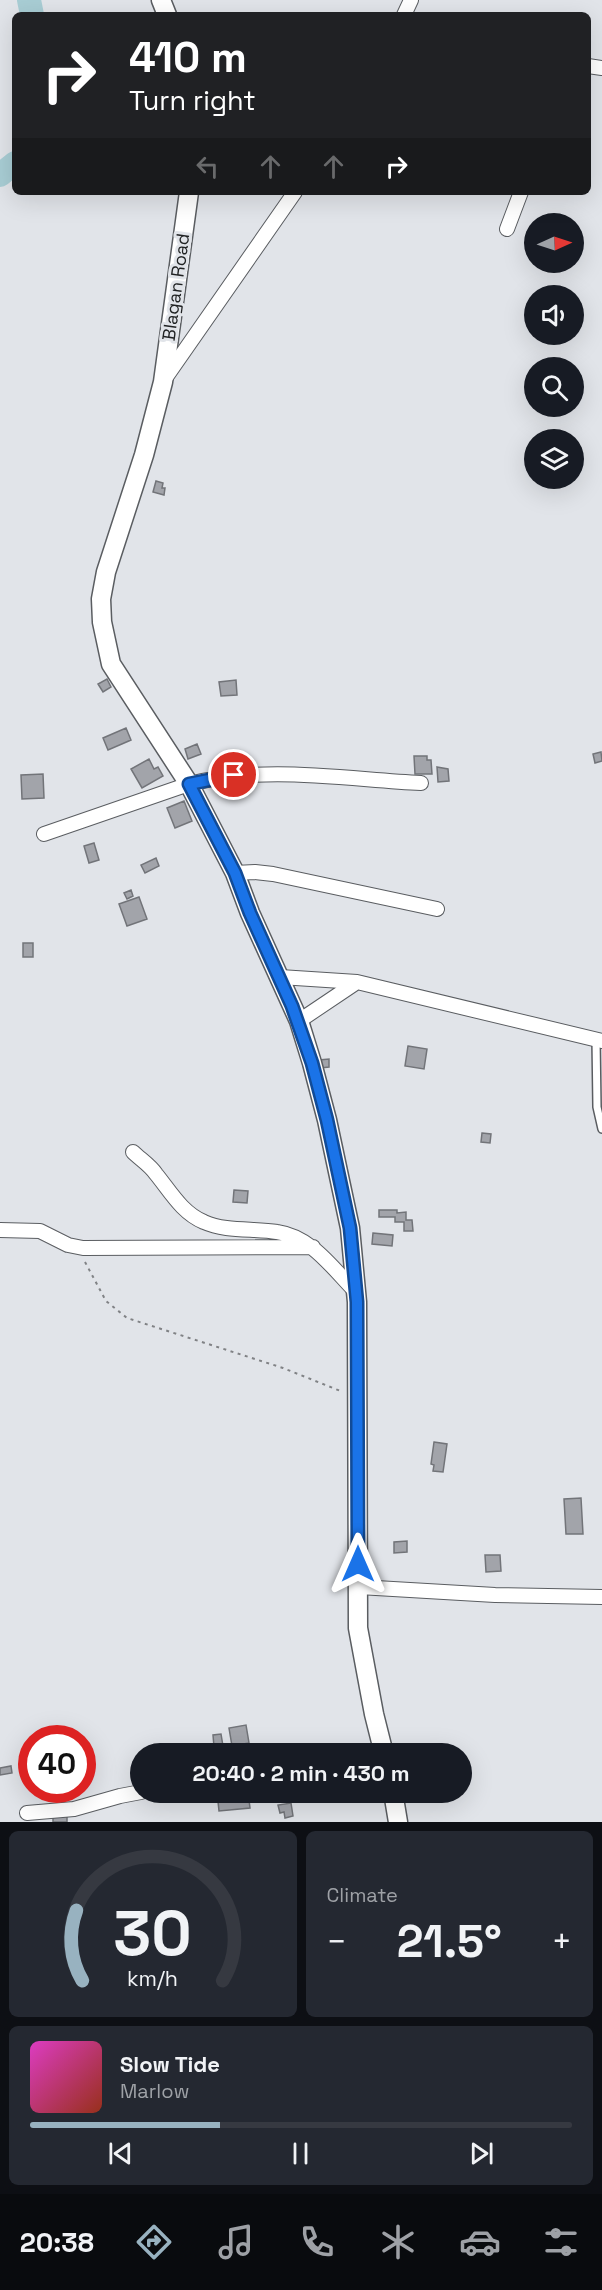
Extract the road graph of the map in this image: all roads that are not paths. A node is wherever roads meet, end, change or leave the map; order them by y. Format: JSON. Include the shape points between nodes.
{"nodes":[{"id":1,"x":189,"y":195,"type":"edge"},
{"id":2,"x":293,"y":195,"type":"edge"},
{"id":3,"x":520,"y":195,"type":"edge"},
{"id":4,"x":507,"y":229,"type":"dead end"},
{"id":5,"x":163,"y":382,"type":"junction"},
{"id":6,"x":421,"y":783,"type":"dead end"},
{"id":7,"x":189,"y":784,"type":"junction"},
{"id":8,"x":44,"y":834,"type":"dead end"},
{"id":9,"x":235,"y":873,"type":"junction"},
{"id":10,"x":437,"y":909,"type":"dead end"},
{"id":11,"x":280,"y":977,"type":"junction"},
{"id":12,"x":357,"y":982,"type":"junction"},
{"id":13,"x":298,"y":1022,"type":"junction"},
{"id":14,"x":599,"y":1040,"type":"edge"},
{"id":15,"x":602,"y":1129,"type":"edge"},
{"id":16,"x":132,"y":1152,"type":"dead end"},
{"id":17,"x":0,"y":1230,"type":"edge"},
{"id":18,"x":313,"y":1247,"type":"junction"},
{"id":19,"x":356,"y":1292,"type":"junction"},
{"id":20,"x":359,"y":1587,"type":"junction"},
{"id":21,"x":602,"y":1597,"type":"edge"},
{"id":22,"x":382,"y":1743,"type":"edge"},
{"id":23,"x":130,"y":1794,"type":"edge"},
{"id":24,"x":395,"y":1803,"type":"edge"},
{"id":25,"x":27,"y":1813,"type":"dead end"},
{"id":26,"x":398,"y":1822,"type":"edge"}],
"edges":[{"from":1,"to":5,"type":"street","name":"Blagan Road"},
{"from":2,"to":5,"type":"street"},
{"from":3,"to":4,"type":"street"},
{"from":5,"to":7,"type":"street","name":"Blagan Road","via":[[106,572],[102,622],[111,664]]},
{"from":6,"to":7,"type":"street","via":[[270,774],[234,775]]},
{"from":7,"to":8,"type":"street"},
{"from":7,"to":9,"type":"street","name":"Blagan Road"},
{"from":9,"to":10,"type":"street","via":[[273,874]]},
{"from":9,"to":11,"type":"street","name":"Blagan Road"},
{"from":11,"to":12,"type":"street"},
{"from":11,"to":13,"type":"street","name":"Blagan Road"},
{"from":12,"to":13,"type":"street"},
{"from":12,"to":14,"type":"street"},
{"from":13,"to":19,"type":"street","name":"Blagan Road","via":[[327,1120],[350,1228]]},
{"from":14,"to":15,"type":"lane","via":[[597,1107]]},
{"from":16,"to":18,"type":"street","via":[[155,1172],[188,1212],[205,1223],[280,1232]]},
{"from":17,"to":18,"type":"street","via":[[40,1231],[83,1248]]},
{"from":18,"to":19,"type":"street"},
{"from":19,"to":20,"type":"street","name":"Blagan Road"},
{"from":20,"to":21,"type":"street"},
{"from":20,"to":22,"type":"street","name":"Blagan Road","via":[[360,1645]]},
{"from":23,"to":25,"type":"street","via":[[74,1809]]},
{"from":24,"to":26,"type":"street"}]}
